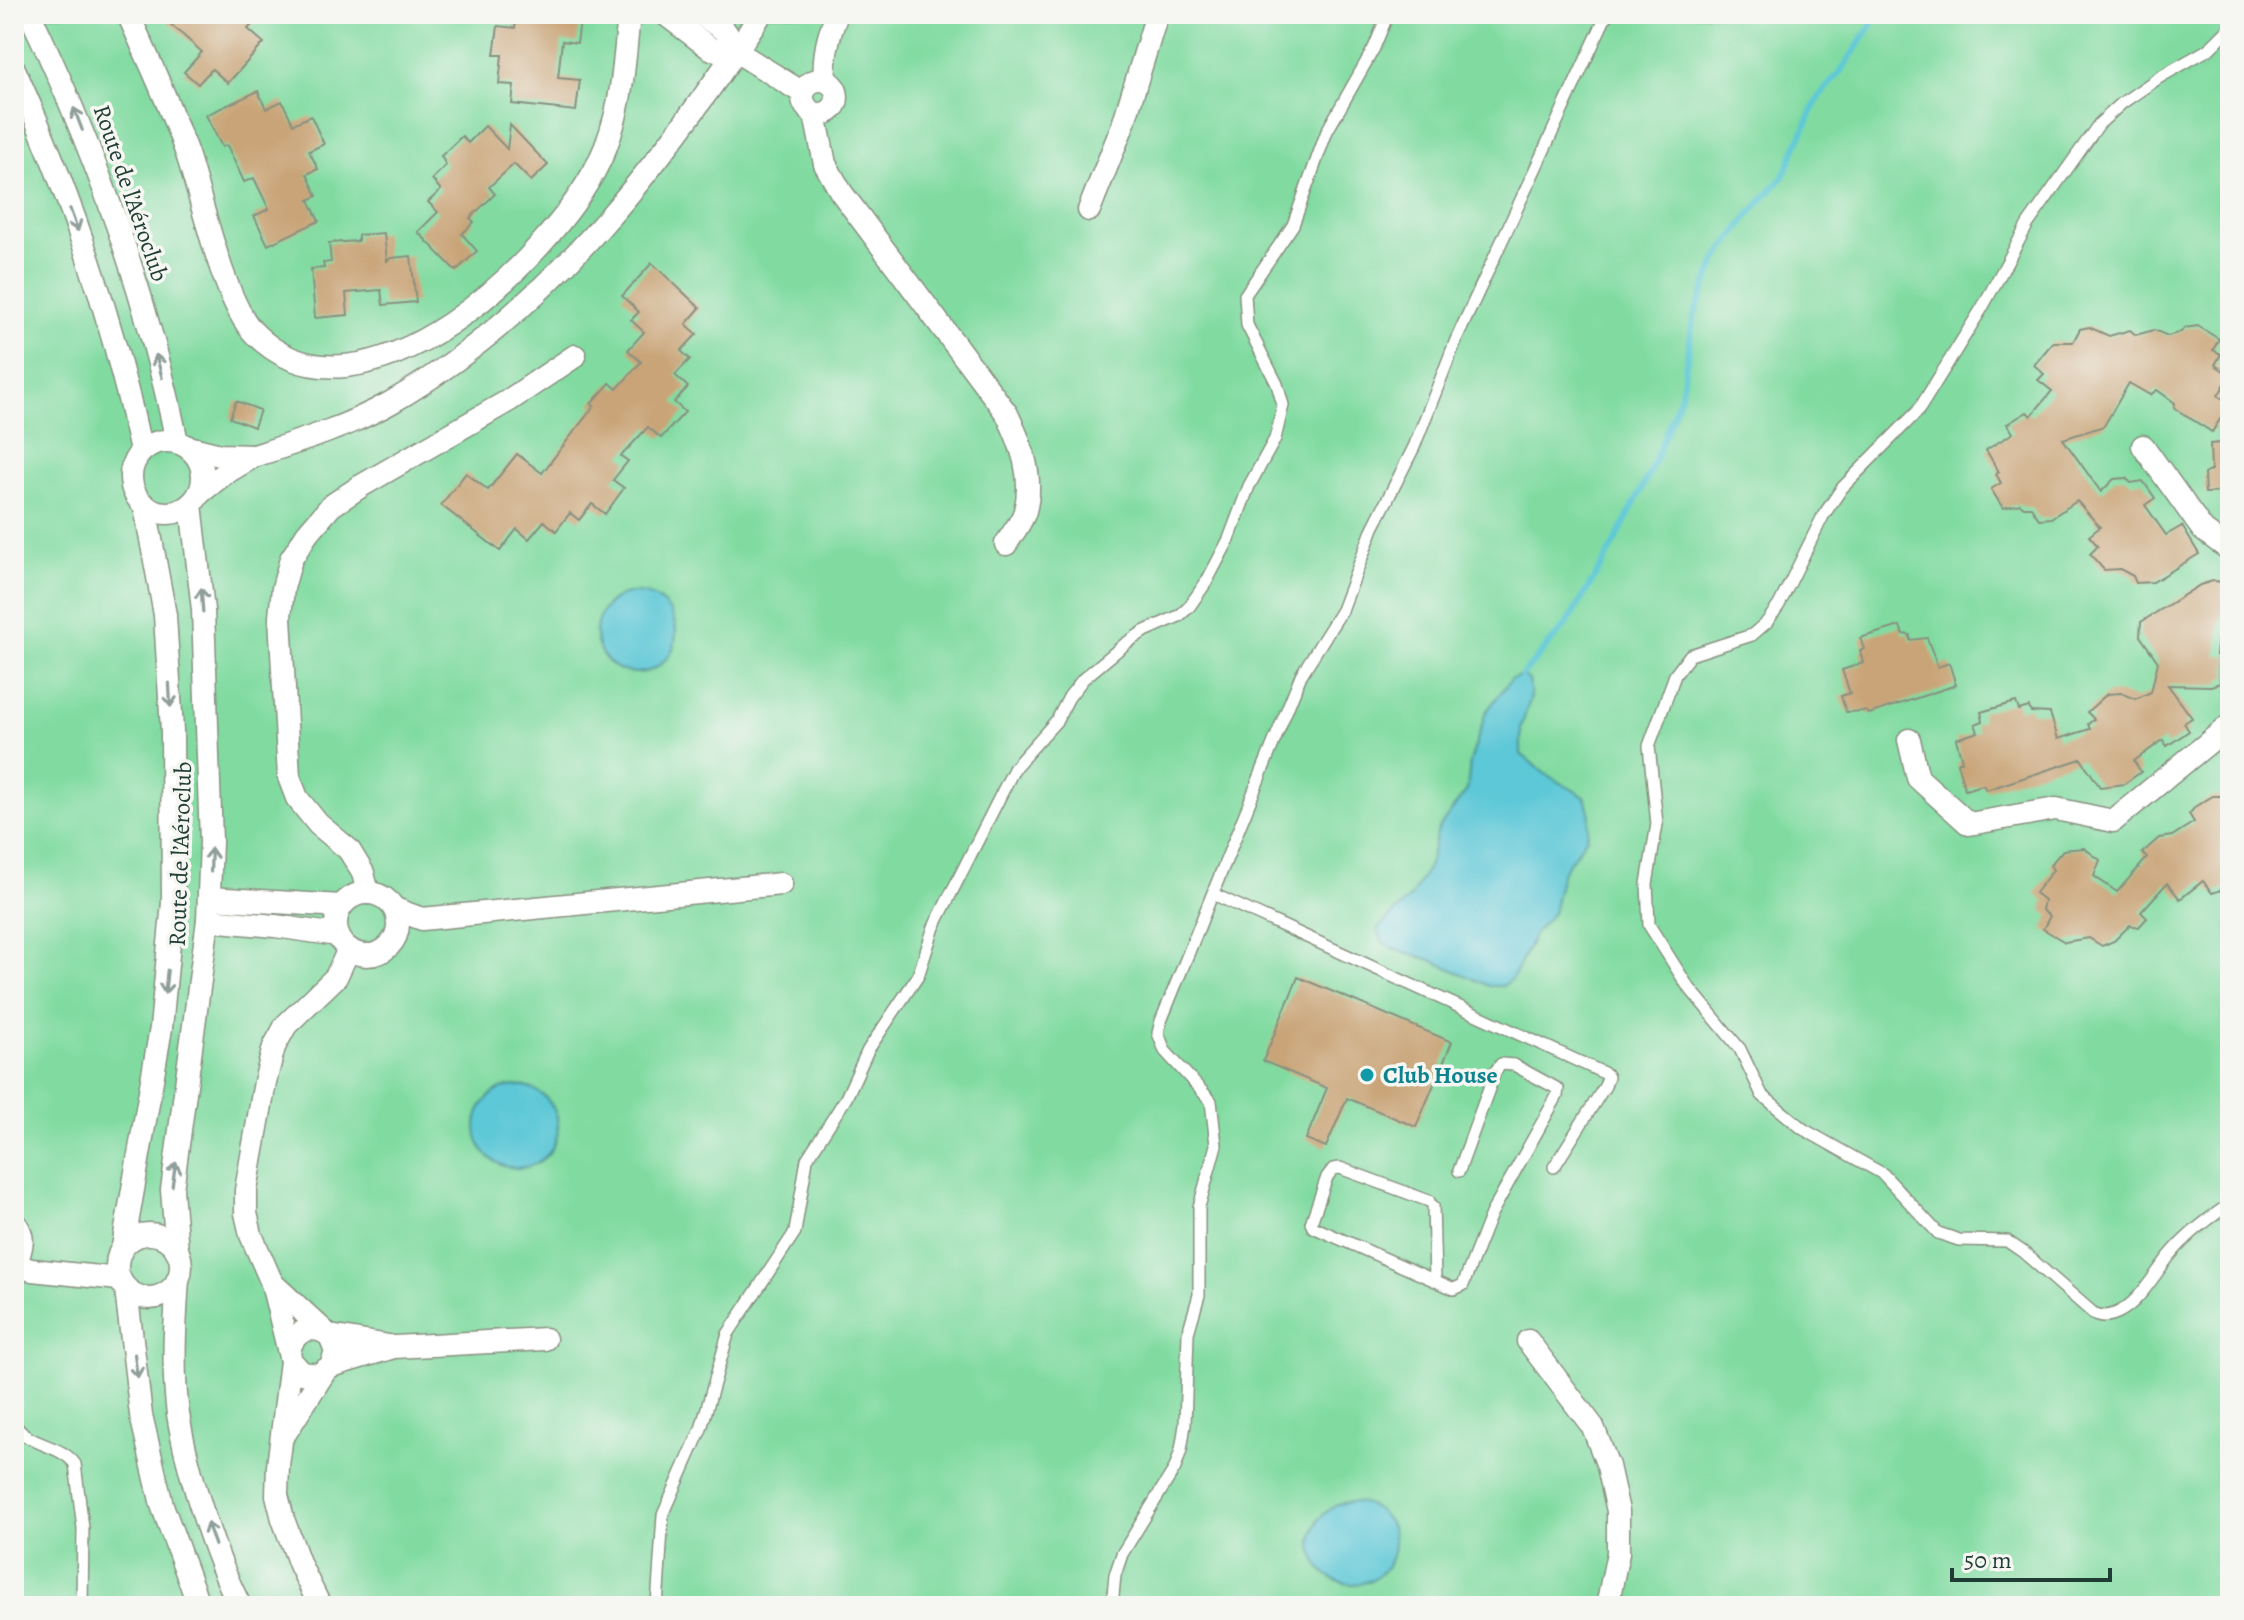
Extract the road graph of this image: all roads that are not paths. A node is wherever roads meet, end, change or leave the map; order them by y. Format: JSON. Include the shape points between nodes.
{"nodes":[{"id":1,"x":30,"y":14,"type":"edge"},
{"id":2,"x":128,"y":14,"type":"edge"},
{"id":3,"x":629,"y":14,"type":"edge"},
{"id":4,"x":665,"y":14,"type":"edge"},
{"id":5,"x":701,"y":14,"type":"edge"},
{"id":6,"x":761,"y":14,"type":"edge"},
{"id":7,"x":837,"y":14,"type":"edge"},
{"id":8,"x":1157,"y":14,"type":"edge"},
{"id":9,"x":1388,"y":14,"type":"edge"},
{"id":10,"x":1607,"y":14,"type":"edge"},
{"id":11,"x":2230,"y":28,"type":"edge"},
{"id":12,"x":738,"y":52,"type":"junction"},
{"id":13,"x":14,"y":69,"type":"edge"},
{"id":14,"x":825,"y":80,"type":"junction"},
{"id":15,"x":803,"y":93,"type":"junction"},
{"id":16,"x":815,"y":114,"type":"junction"},
{"id":17,"x":1089,"y":210,"type":"dead end"},
{"id":18,"x":575,"y":356,"type":"dead end"},
{"id":19,"x":183,"y":445,"type":"junction"},
{"id":20,"x":2143,"y":446,"type":"dead end"},
{"id":21,"x":141,"y":451,"type":"junction"},
{"id":22,"x":254,"y":456,"type":"junction"},
{"id":23,"x":195,"y":499,"type":"junction"},
{"id":24,"x":145,"y":507,"type":"junction"},
{"id":25,"x":1006,"y":544,"type":"dead end"},
{"id":26,"x":2230,"y":550,"type":"edge"},
{"id":27,"x":2230,"y":725,"type":"edge"},
{"id":28,"x":1909,"y":740,"type":"dead end"},
{"id":29,"x":781,"y":884,"type":"dead end"},
{"id":30,"x":368,"y":893,"type":"junction"},
{"id":31,"x":1213,"y":894,"type":"junction"},
{"id":32,"x":341,"y":906,"type":"junction"},
{"id":33,"x":209,"y":909,"type":"junction"},
{"id":34,"x":395,"y":909,"type":"junction"},
{"id":35,"x":422,"y":919,"type":"junction"},
{"id":36,"x":396,"y":936,"type":"junction"},
{"id":37,"x":343,"y":942,"type":"junction"},
{"id":38,"x":1554,"y":1167,"type":"dead end"},
{"id":39,"x":1459,"y":1171,"type":"dead end"},
{"id":40,"x":2230,"y":1204,"type":"edge"},
{"id":41,"x":14,"y":1214,"type":"edge"},
{"id":42,"x":177,"y":1251,"type":"junction"},
{"id":43,"x":122,"y":1268,"type":"junction"},
{"id":44,"x":16,"y":1272,"type":"edge"},
{"id":45,"x":178,"y":1279,"type":"junction"},
{"id":46,"x":1435,"y":1280,"type":"junction"},
{"id":47,"x":272,"y":1283,"type":"junction"},
{"id":48,"x":327,"y":1333,"type":"junction"},
{"id":49,"x":545,"y":1339,"type":"dead end"},
{"id":50,"x":1528,"y":1341,"type":"dead end"},
{"id":51,"x":394,"y":1347,"type":"junction"},
{"id":52,"x":290,"y":1357,"type":"junction"},
{"id":53,"x":328,"y":1368,"type":"junction"},
{"id":54,"x":14,"y":1422,"type":"edge"},
{"id":55,"x":283,"y":1436,"type":"junction"},
{"id":56,"x":82,"y":1606,"type":"edge"},
{"id":57,"x":199,"y":1606,"type":"edge"},
{"id":58,"x":240,"y":1606,"type":"edge"},
{"id":59,"x":320,"y":1606,"type":"edge"},
{"id":60,"x":657,"y":1606,"type":"edge"},
{"id":61,"x":1112,"y":1606,"type":"edge"},
{"id":62,"x":1607,"y":1606,"type":"edge"}],
"edges":[{"from":19,"to":1,"type":"street","name":"Route de l’Aéroclub","one_way":true,"via":[[127,250],[70,98]]},
{"from":2,"to":3,"type":"street","via":[[186,152],[234,305],[272,350],[295,362],[322,366],[358,364],[411,348],[456,320],[549,238],[580,197],[615,126]]},
{"from":4,"to":12,"type":"street","via":[[711,49]]},
{"from":5,"to":12,"type":"street","via":[[725,31]]},
{"from":6,"to":12,"type":"street"},
{"from":7,"to":14,"type":"street","via":[[828,37]]},
{"from":8,"to":17,"type":"street","via":[[1123,125]]},
{"from":9,"to":60,"type":"lane","via":[[1327,131],[1293,225],[1245,295],[1247,325],[1283,405],[1275,439],[1229,539],[1189,607],[1125,644],[1083,679],[1057,720],[1015,767],[934,927],[918,976],[868,1050],[846,1098],[807,1159],[795,1232],[728,1334],[701,1429],[663,1515]]},
{"from":10,"to":31,"type":"lane","via":[[1456,340],[1342,610],[1301,675]]},
{"from":11,"to":40,"type":"lane","via":[[2209,49],[2160,77],[2099,124],[2028,224],[1918,411],[1842,488],[1823,516],[1767,622],[1752,635],[1690,655],[1675,675],[1649,746],[1657,824],[1646,907],[1649,925],[1687,985],[1740,1049],[1762,1095],[1803,1129],[1883,1174],[1938,1233],[1959,1240],[2007,1241],[2093,1313],[2119,1313],[2205,1220]]},
{"from":12,"to":15,"type":"street"},
{"from":12,"to":22,"type":"street","via":[[596,234],[515,313],[445,368],[389,403],[334,430]]},
{"from":13,"to":21,"type":"street","one_way":true,"via":[[89,260]]},
{"from":14,"to":15,"type":"street","via":[[814,81]]},
{"from":14,"to":16,"type":"street","via":[[834,86],[837,102],[826,114]]},
{"from":15,"to":16,"type":"street","via":[[806,108]]},
{"from":16,"to":25,"type":"street","via":[[825,164],[841,192],[1007,414],[1021,444],[1028,478],[1024,513]]},
{"from":18,"to":30,"type":"street","via":[[331,506],[291,559],[280,617],[289,777],[297,798],[318,824],[349,850]]},
{"from":19,"to":21,"type":"street","via":[[158,442]]},
{"from":19,"to":22,"type":"street","via":[[220,455]]},
{"from":19,"to":23,"type":"street","via":[[196,455],[203,473]]},
{"from":20,"to":26,"type":"street","via":[[2203,530]]},
{"from":21,"to":24,"type":"street","via":[[130,473],[136,498]]},
{"from":22,"to":23,"type":"street"},
{"from":23,"to":24,"type":"street","via":[[169,513]]},
{"from":33,"to":23,"type":"street","name":"Route de l’Aéroclub","one_way":true,"via":[[208,713]]},
{"from":24,"to":43,"type":"street","name":"Route de l’Aéroclub","one_way":true,"via":[[165,615],[173,902],[161,1028]]},
{"from":27,"to":28,"type":"street","via":[[2113,821],[2056,809],[1969,824],[1918,778]]},
{"from":29,"to":35,"type":"street"},
{"from":30,"to":32,"type":"street"},
{"from":30,"to":34,"type":"street"},
{"from":31,"to":38,"type":"lane","via":[[1606,1074],[1605,1086]]},
{"from":31,"to":61,"type":"lane","via":[[1158,1033],[1165,1051],[1211,1101],[1215,1120],[1216,1145],[1199,1207],[1199,1295],[1188,1333],[1185,1425],[1175,1468],[1122,1554]]},
{"from":32,"to":33,"type":"street"},
{"from":32,"to":37,"type":"street","via":[[335,925]]},
{"from":33,"to":37,"type":"street"},
{"from":42,"to":33,"type":"street","name":"Route de l’Aéroclub","one_way":true,"via":[[172,1190]]},
{"from":34,"to":35,"type":"street"},
{"from":34,"to":36,"type":"street"},
{"from":35,"to":36,"type":"street"},
{"from":36,"to":37,"type":"street","via":[[375,954],[357,953]]},
{"from":37,"to":47,"type":"street","via":[[336,977],[286,1025],[265,1082],[246,1213]]},
{"from":39,"to":46,"type":"lane","via":[[1501,1064],[1514,1065],[1558,1089],[1491,1214],[1463,1285],[1454,1289]]},
{"from":41,"to":44,"type":"lane","via":[[28,1244]]},
{"from":42,"to":43,"type":"street","via":[[171,1242],[151,1234],[131,1239]]},
{"from":42,"to":45,"type":"street"},
{"from":43,"to":44,"type":"street","via":[[78,1274]]},
{"from":43,"to":45,"type":"street","via":[[135,1295],[164,1294]]},
{"from":43,"to":57,"type":"street","name":"Route de l’Aéroclub","one_way":true,"via":[[141,1415],[162,1505]]},
{"from":58,"to":45,"type":"street","one_way":true,"via":[[199,1497],[178,1414],[173,1343]]},
{"from":46,"to":46,"type":"lane","via":[[1431,1203],[1333,1169],[1313,1227]]},
{"from":47,"to":48,"type":"street"},
{"from":47,"to":52,"type":"street"},
{"from":48,"to":51,"type":"street"},
{"from":48,"to":52,"type":"street","via":[[300,1332]]},
{"from":48,"to":53,"type":"street","via":[[336,1351]]},
{"from":49,"to":51,"type":"street"},
{"from":50,"to":62,"type":"street","via":[[1593,1427],[1608,1466],[1618,1511],[1618,1553]]},
{"from":51,"to":53,"type":"street"},
{"from":52,"to":53,"type":"street","via":[[302,1373],[318,1375]]},
{"from":52,"to":55,"type":"street"},
{"from":53,"to":55,"type":"street"},
{"from":54,"to":56,"type":"lane","via":[[22,1435],[58,1450],[75,1464],[83,1528]]},
{"from":55,"to":59,"type":"street","via":[[277,1495]]}]}
